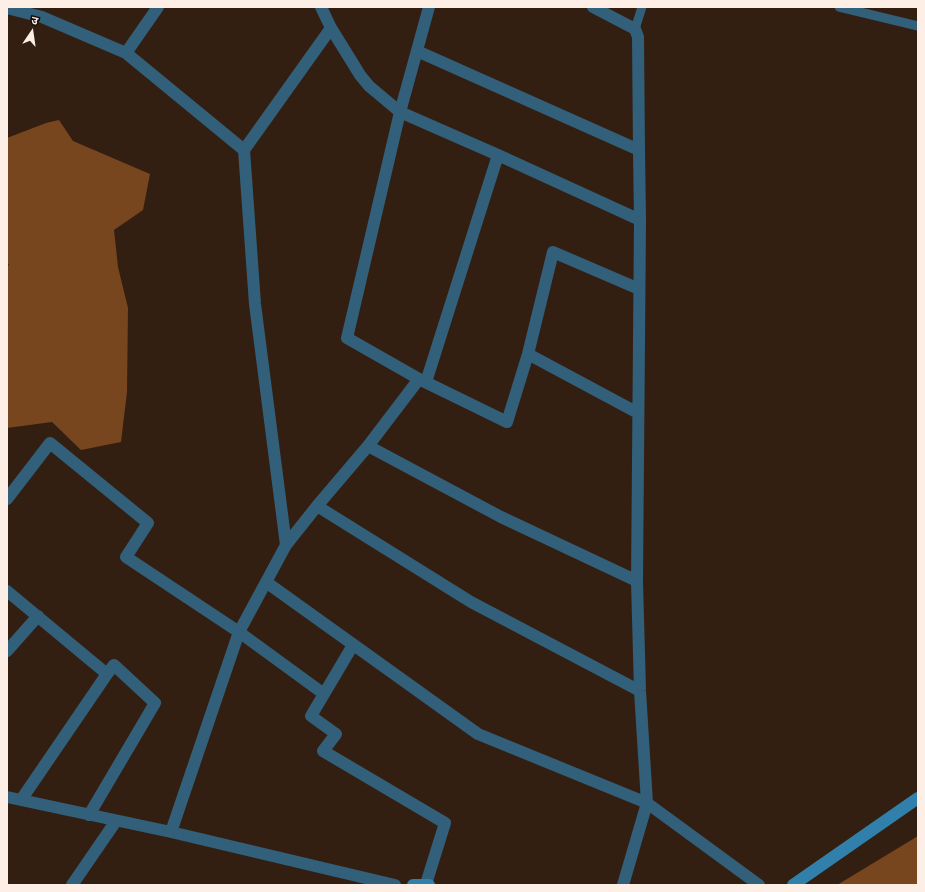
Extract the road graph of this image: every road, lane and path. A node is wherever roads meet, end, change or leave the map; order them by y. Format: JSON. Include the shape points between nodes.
{"nodes":[{"id":1,"x":158,"y":7,"type":"edge"},
{"id":2,"x":321,"y":7,"type":"edge"},
{"id":3,"x":429,"y":7,"type":"edge"},
{"id":4,"x":593,"y":7,"type":"edge"},
{"id":5,"x":642,"y":7,"type":"edge"},
{"id":6,"x":839,"y":7,"type":"edge"},
{"id":7,"x":7,"y":8,"type":"edge"},
{"id":8,"x":44,"y":12,"type":"edge"},
{"id":9,"x":918,"y":26,"type":"edge"},
{"id":10,"x":331,"y":28,"type":"junction"},
{"id":11,"x":635,"y":29,"type":"junction"},
{"id":12,"x":417,"y":51,"type":"junction"},
{"id":13,"x":126,"y":53,"type":"junction"},
{"id":14,"x":400,"y":112,"type":"junction"},
{"id":15,"x":244,"y":150,"type":"junction"},
{"id":16,"x":638,"y":150,"type":"junction"},
{"id":17,"x":498,"y":155,"type":"junction"},
{"id":18,"x":640,"y":220,"type":"junction"},
{"id":19,"x":639,"y":289,"type":"junction"},
{"id":20,"x":528,"y":354,"type":"junction"},
{"id":21,"x":422,"y":380,"type":"junction"},
{"id":22,"x":638,"y":413,"type":"junction"},
{"id":23,"x":368,"y":446,"type":"junction"},
{"id":24,"x":7,"y":499,"type":"edge"},
{"id":25,"x":317,"y":506,"type":"junction"},
{"id":26,"x":286,"y":545,"type":"junction"},
{"id":27,"x":636,"y":581,"type":"junction"},
{"id":28,"x":266,"y":582,"type":"junction"},
{"id":29,"x":7,"y":591,"type":"edge"},
{"id":30,"x":38,"y":616,"type":"junction"},
{"id":31,"x":239,"y":632,"type":"junction"},
{"id":32,"x":354,"y":645,"type":"junction"},
{"id":33,"x":7,"y":651,"type":"edge"},
{"id":34,"x":106,"y":674,"type":"junction"},
{"id":35,"x":640,"y":691,"type":"junction"},
{"id":36,"x":324,"y":694,"type":"junction"},
{"id":37,"x":7,"y":797,"type":"edge"},
{"id":38,"x":918,"y":798,"type":"edge"},
{"id":39,"x":22,"y":800,"type":"junction"},
{"id":40,"x":647,"y":803,"type":"junction"},
{"id":41,"x":89,"y":815,"type":"junction"},
{"id":42,"x":116,"y":821,"type":"junction"},
{"id":43,"x":171,"y":832,"type":"junction"},
{"id":44,"x":72,"y":885,"type":"edge"},
{"id":45,"x":395,"y":885,"type":"edge"},
{"id":46,"x":412,"y":885,"type":"edge"},
{"id":47,"x":428,"y":885,"type":"edge"},
{"id":48,"x":623,"y":885,"type":"edge"},
{"id":49,"x":759,"y":885,"type":"edge"},
{"id":50,"x":793,"y":885,"type":"edge"}],
"edges":[{"from":1,"to":13,"type":"street"},
{"from":2,"to":10,"type":"street"},
{"from":3,"to":12,"type":"street"},
{"from":4,"to":11,"type":"street"},
{"from":5,"to":11,"type":"lane"},
{"from":6,"to":9,"type":"lane"},
{"from":7,"to":8,"type":"street"},
{"from":8,"to":13,"type":"street"},
{"from":10,"to":14,"type":"street","via":[[360,75]]},
{"from":10,"to":15,"type":"street"},
{"from":11,"to":16,"type":"street","via":[[638,37]]},
{"from":12,"to":14,"type":"street"},
{"from":12,"to":16,"type":"street"},
{"from":13,"to":15,"type":"street"},
{"from":14,"to":17,"type":"street"},
{"from":14,"to":21,"type":"street","via":[[347,338]]},
{"from":15,"to":26,"type":"street","via":[[255,304]]},
{"from":16,"to":18,"type":"street"},
{"from":17,"to":18,"type":"street"},
{"from":17,"to":21,"type":"street"},
{"from":18,"to":19,"type":"street"},
{"from":19,"to":20,"type":"street","via":[[553,252]]},
{"from":19,"to":22,"type":"street"},
{"from":20,"to":21,"type":"street","via":[[507,422]]},
{"from":20,"to":22,"type":"street"},
{"from":21,"to":23,"type":"street"},
{"from":22,"to":27,"type":"street"},
{"from":23,"to":25,"type":"street"},
{"from":23,"to":27,"type":"street","via":[[501,516]]},
{"from":24,"to":31,"type":"street","via":[[50,443],[148,523],[126,557]]},
{"from":25,"to":26,"type":"street"},
{"from":25,"to":35,"type":"street","via":[[471,602]]},
{"from":26,"to":28,"type":"street"},
{"from":27,"to":35,"type":"street"},
{"from":28,"to":31,"type":"street"},
{"from":28,"to":32,"type":"street"},
{"from":29,"to":30,"type":"street"},
{"from":30,"to":33,"type":"street"},
{"from":30,"to":34,"type":"street"},
{"from":31,"to":36,"type":"street"},
{"from":31,"to":43,"type":"street"},
{"from":32,"to":36,"type":"street"},
{"from":32,"to":40,"type":"street","via":[[478,734]]},
{"from":34,"to":39,"type":"street"},
{"from":34,"to":41,"type":"street","via":[[114,665],[155,703]]},
{"from":35,"to":40,"type":"street"},
{"from":36,"to":47,"type":"street","via":[[311,716],[336,734],[323,751],[445,823]]},
{"from":37,"to":39,"type":"street"},
{"from":38,"to":50,"type":"street"},
{"from":39,"to":41,"type":"street"},
{"from":40,"to":48,"type":"street"},
{"from":40,"to":49,"type":"street"},
{"from":41,"to":42,"type":"street"},
{"from":42,"to":43,"type":"street"},
{"from":42,"to":44,"type":"street"},
{"from":43,"to":45,"type":"street"},
{"from":46,"to":47,"type":"street"}]}
